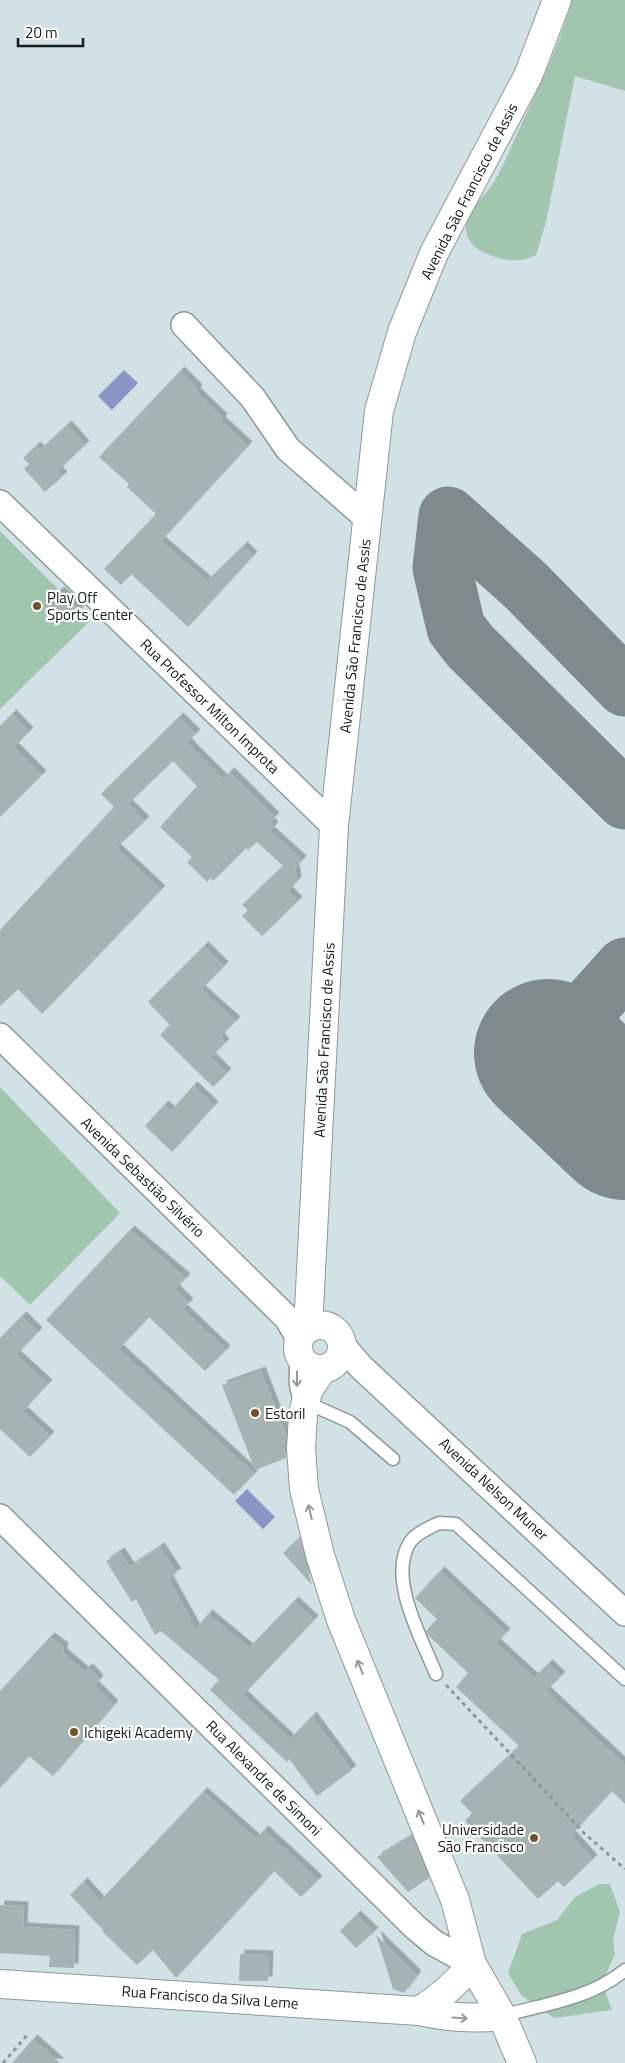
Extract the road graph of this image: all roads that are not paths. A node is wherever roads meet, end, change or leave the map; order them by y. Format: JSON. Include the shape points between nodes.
{"nodes":[{"id":1,"x":557,"y":0,"type":"edge"},
{"id":2,"x":184,"y":325,"type":"dead end"},
{"id":3,"x":0,"y":503,"type":"edge"},
{"id":4,"x":368,"y":519,"type":"junction"},
{"id":5,"x":334,"y":826,"type":"junction"},
{"id":6,"x":0,"y":1036,"type":"edge"},
{"id":7,"x":304,"y":1328,"type":"junction"},
{"id":8,"x":333,"y":1360,"type":"junction"},
{"id":9,"x":306,"y":1404,"type":"junction"},
{"id":10,"x":393,"y":1459,"type":"dead end"},
{"id":11,"x":0,"y":1517,"type":"edge"},
{"id":12,"x":625,"y":1613,"type":"edge"},
{"id":13,"x":436,"y":1674,"type":"road end"},
{"id":14,"x":625,"y":1679,"type":"edge"},
{"id":15,"x":472,"y":1964,"type":"junction"},
{"id":16,"x":625,"y":1970,"type":"edge"},
{"id":17,"x":0,"y":1984,"type":"edge"},
{"id":18,"x":419,"y":2011,"type":"junction"},
{"id":19,"x":502,"y":2016,"type":"junction"},
{"id":20,"x":522,"y":2063,"type":"edge"}],
"edges":[{"from":1,"to":4,"type":"street","name":"Avenida São Francisco de Assis","via":[[528,76],[434,253],[402,332],[379,411]]},
{"from":2,"to":4,"type":"street","via":[[253,398],[288,449]]},
{"from":3,"to":5,"type":"street","name":"Rua Professor Milton Improta"},
{"from":4,"to":5,"type":"street","name":"Avenida São Francisco de Assis"},
{"from":5,"to":7,"type":"street","name":"Avenida São Francisco de Assis"},
{"from":6,"to":7,"type":"street","name":"Avenida Sebastião Silvério"},
{"from":7,"to":8,"type":"street","via":[[329,1327],[339,1334]]},
{"from":7,"to":8,"type":"street","via":[[302,1361],[311,1368]]},
{"from":7,"to":9,"type":"lane","one_way":true,"via":[[297,1395]]},
{"from":8,"to":9,"type":"street","via":[[308,1391]]},
{"from":8,"to":12,"type":"street","name":"Avenida Nelson Muner","via":[[361,1367]]},
{"from":9,"to":10,"type":"lane","via":[[350,1422]]},
{"from":15,"to":9,"type":"street","one_way":true,"via":[[455,1900],[341,1620],[320,1555],[304,1489],[301,1448]]},
{"from":11,"to":15,"type":"street","name":"Rua Alexandre de Simoni","via":[[415,1927],[434,1943]]},
{"from":13,"to":14,"type":"lane","via":[[402,1587],[402,1559],[411,1541],[438,1523],[456,1524]]},
{"from":15,"to":18,"type":"street","via":[[457,1983]]},
{"from":15,"to":19,"type":"street"},
{"from":16,"to":19,"type":"lane","via":[[584,1995]]},
{"from":17,"to":18,"type":"street","name":"Rua Francisco da Silva Leme"},
{"from":18,"to":19,"type":"street","name":"Rua Francisco da Silva Leme","one_way":true,"via":[[474,2019]]},
{"from":19,"to":20,"type":"street"}]}
